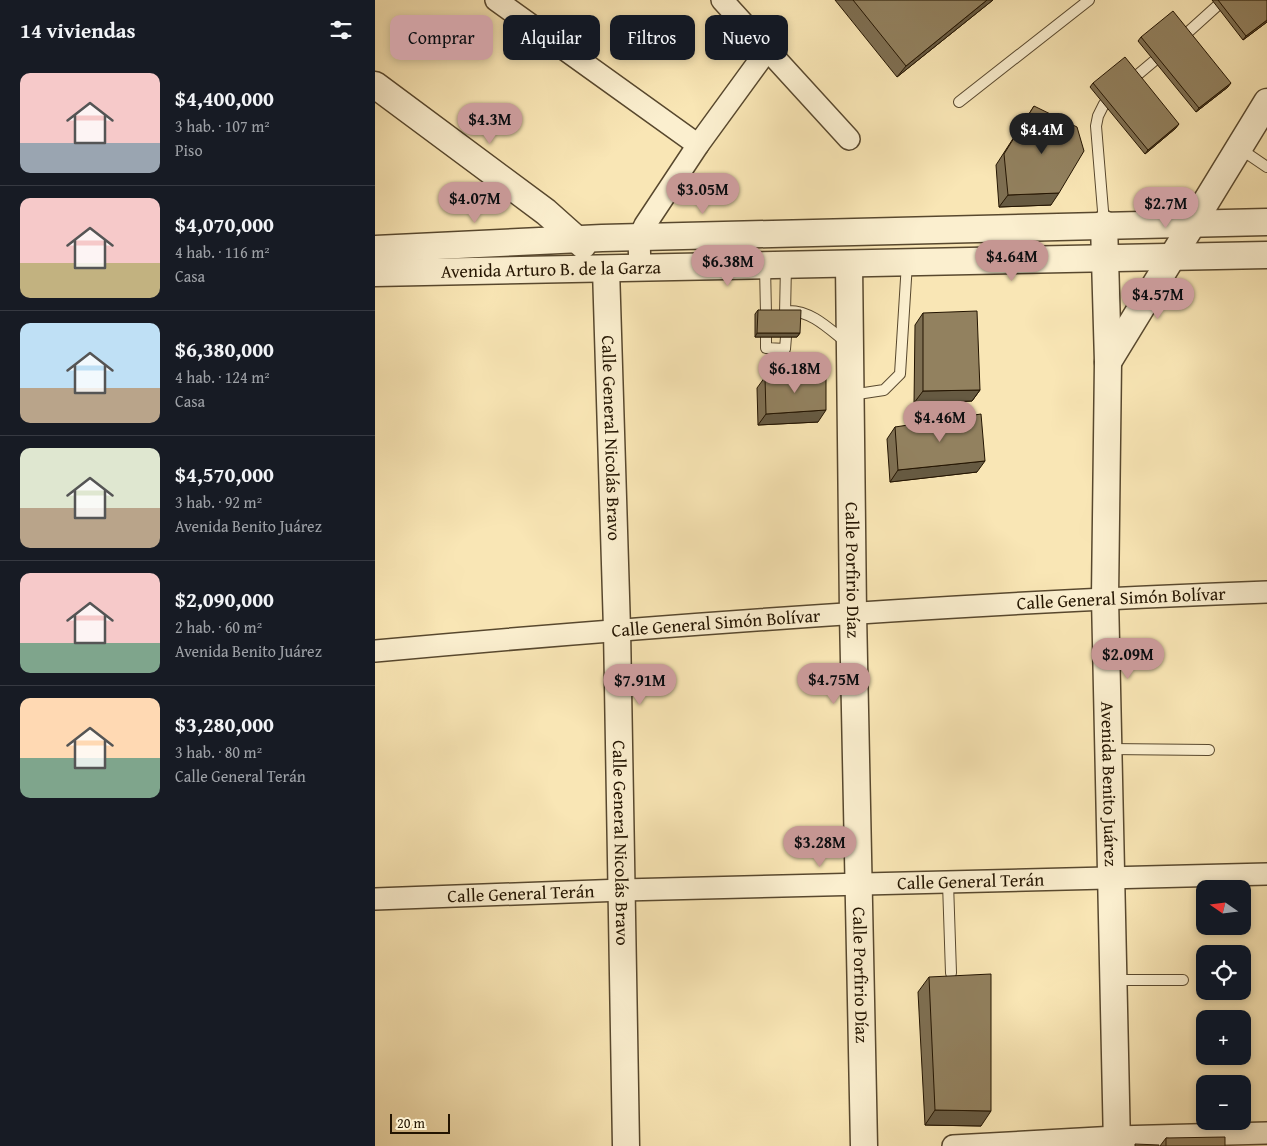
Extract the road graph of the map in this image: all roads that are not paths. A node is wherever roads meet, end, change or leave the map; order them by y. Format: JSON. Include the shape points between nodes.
{"nodes":[{"id":1,"x":496,"y":0,"type":"edge"},
{"id":2,"x":722,"y":0,"type":"edge"},
{"id":3,"x":1089,"y":0,"type":"edge"},
{"id":4,"x":1217,"y":6,"type":"edge"},
{"id":5,"x":736,"y":15,"type":"edge"},
{"id":6,"x":1185,"y":34,"type":"edge"},
{"id":7,"x":760,"y":60,"type":"edge"},
{"id":8,"x":778,"y":60,"type":"edge"},
{"id":9,"x":1154,"y":61,"type":"edge"},
{"id":10,"x":1135,"y":77,"type":"edge"},
{"id":11,"x":380,"y":93,"type":"edge"},
{"id":12,"x":959,"y":102,"type":"dead end"},
{"id":13,"x":1267,"y":102,"type":"edge"},
{"id":14,"x":1104,"y":104,"type":"edge"},
{"id":15,"x":849,"y":139,"type":"dead end"},
{"id":16,"x":698,"y":145,"type":"junction"},
{"id":17,"x":1239,"y":148,"type":"junction"},
{"id":18,"x":1267,"y":167,"type":"edge"},
{"id":19,"x":1267,"y":222,"type":"edge"},
{"id":20,"x":1104,"y":224,"type":"junction"},
{"id":21,"x":1194,"y":224,"type":"junction"},
{"id":22,"x":639,"y":238,"type":"junction"},
{"id":23,"x":578,"y":239,"type":"junction"},
{"id":24,"x":375,"y":249,"type":"edge"},
{"id":25,"x":1267,"y":255,"type":"edge"},
{"id":26,"x":1174,"y":256,"type":"junction"},
{"id":27,"x":1105,"y":258,"type":"junction"},
{"id":28,"x":907,"y":263,"type":"junction"},
{"id":29,"x":849,"y":264,"type":"junction"},
{"id":30,"x":776,"y":266,"type":"junction"},
{"id":31,"x":606,"y":269,"type":"junction"},
{"id":32,"x":640,"y":269,"type":"junction"},
{"id":33,"x":375,"y":273,"type":"edge"},
{"id":34,"x":766,"y":314,"type":"edge"},
{"id":35,"x":766,"y":337,"type":"edge"},
{"id":36,"x":786,"y":337,"type":"edge"},
{"id":37,"x":850,"y":345,"type":"junction"},
{"id":38,"x":1108,"y":362,"type":"junction"},
{"id":39,"x":850,"y":395,"type":"junction"},
{"id":40,"x":1267,"y":592,"type":"edge"},
{"id":41,"x":1105,"y":598,"type":"junction"},
{"id":42,"x":853,"y":613,"type":"junction"},
{"id":43,"x":617,"y":629,"type":"junction"},
{"id":44,"x":375,"y":651,"type":"edge"},
{"id":45,"x":1109,"y":749,"type":"junction"},
{"id":46,"x":1209,"y":750,"type":"dead end"},
{"id":47,"x":1267,"y":874,"type":"edge"},
{"id":48,"x":1112,"y":879,"type":"junction"},
{"id":49,"x":948,"y":883,"type":"junction"},
{"id":50,"x":859,"y":885,"type":"junction"},
{"id":51,"x":623,"y":890,"type":"junction"},
{"id":52,"x":375,"y":900,"type":"edge"},
{"id":53,"x":951,"y":973,"type":"dead end"},
{"id":54,"x":1114,"y":980,"type":"junction"},
{"id":55,"x":1183,"y":980,"type":"dead end"},
{"id":56,"x":1267,"y":1132,"type":"edge"},
{"id":57,"x":1117,"y":1141,"type":"edge"},
{"id":58,"x":626,"y":1146,"type":"edge"},
{"id":59,"x":864,"y":1146,"type":"edge"},
{"id":60,"x":953,"y":1146,"type":"edge"}],
"edges":[{"from":1,"to":16,"type":"street"},
{"from":2,"to":5,"type":"street"},
{"from":3,"to":12,"type":"lane"},
{"from":4,"to":6,"type":"lane"},
{"from":7,"to":16,"type":"street"},
{"from":8,"to":15,"type":"street"},
{"from":9,"to":10,"type":"lane"},
{"from":11,"to":23,"type":"street","via":[[546,212]]},
{"from":13,"to":17,"type":"street"},
{"from":14,"to":20,"type":"lane","via":[[1096,126]]},
{"from":16,"to":22,"type":"street"},
{"from":17,"to":18,"type":"lane"},
{"from":17,"to":21,"type":"street"},
{"from":19,"to":21,"type":"street","name":"Avenida Arturo B. de la Garza"},
{"from":20,"to":21,"type":"street","name":"Avenida Arturo B. de la Garza"},
{"from":20,"to":22,"type":"street","name":"Avenida Arturo B. de la Garza"},
{"from":20,"to":27,"type":"street","name":"Avenida Benito Juárez"},
{"from":21,"to":26,"type":"street"},
{"from":22,"to":23,"type":"street","name":"Avenida Arturo B. de la Garza"},
{"from":22,"to":32,"type":"street"},
{"from":23,"to":24,"type":"street","name":"Avenida Arturo B. de la Garza"},
{"from":23,"to":31,"type":"street"},
{"from":25,"to":26,"type":"street","name":"Avenida Arturo B. de la Garza"},
{"from":26,"to":27,"type":"street","name":"Avenida Arturo B. de la Garza"},
{"from":26,"to":38,"type":"street"},
{"from":27,"to":28,"type":"street","name":"Avenida Arturo B. de la Garza"},
{"from":27,"to":38,"type":"street","name":"Avenida Benito Juárez"},
{"from":28,"to":29,"type":"street","name":"Avenida Arturo B. de la Garza"},
{"from":28,"to":39,"type":"lane","via":[[900,374],[884,390]]},
{"from":29,"to":30,"type":"street","name":"Avenida Arturo B. de la Garza"},
{"from":29,"to":37,"type":"street","name":"Calle Porfirio Díaz"},
{"from":30,"to":32,"type":"street","name":"Avenida Arturo B. de la Garza"},
{"from":30,"to":34,"type":"lane"},
{"from":30,"to":37,"type":"lane","via":[[785,312],[795,311],[814,318]]},
{"from":31,"to":32,"type":"street","name":"Avenida Arturo B. de la Garza"},
{"from":31,"to":33,"type":"street","name":"Avenida Arturo B. de la Garza"},
{"from":31,"to":43,"type":"street","name":"Calle General Nicolás Bravo"},
{"from":35,"to":36,"type":"lane","via":[[766,348],[785,349]]},
{"from":37,"to":39,"type":"street","name":"Calle Porfirio Díaz"},
{"from":38,"to":41,"type":"street","name":"Avenida Benito Juárez"},
{"from":39,"to":42,"type":"street","name":"Calle Porfirio Díaz"},
{"from":40,"to":41,"type":"street","name":"Calle General Simón Bolívar"},
{"from":41,"to":42,"type":"street","name":"Calle General Simón Bolívar"},
{"from":41,"to":45,"type":"street","name":"Avenida Benito Juárez"},
{"from":42,"to":43,"type":"street","name":"Calle General Simón Bolívar"},
{"from":42,"to":50,"type":"street","name":"Calle Porfirio Díaz"},
{"from":43,"to":44,"type":"street","name":"Calle General Simón Bolívar"},
{"from":43,"to":51,"type":"street","name":"Calle General Nicolás Bravo"},
{"from":45,"to":46,"type":"lane"},
{"from":45,"to":48,"type":"street","name":"Avenida Benito Juárez"},
{"from":47,"to":48,"type":"street","name":"Calle General Terán"},
{"from":48,"to":49,"type":"street","name":"Calle General Terán"},
{"from":48,"to":54,"type":"street","name":"Avenida Benito Juárez"},
{"from":49,"to":50,"type":"street","name":"Calle General Terán"},
{"from":49,"to":53,"type":"lane"},
{"from":50,"to":51,"type":"street","name":"Calle General Terán"},
{"from":50,"to":59,"type":"street","name":"Calle Porfirio Díaz"},
{"from":51,"to":52,"type":"street","name":"Calle General Terán"},
{"from":51,"to":58,"type":"street","name":"Calle General Nicolás Bravo"},
{"from":54,"to":55,"type":"lane"},
{"from":54,"to":57,"type":"street","name":"Avenida Benito Juárez"},
{"from":56,"to":57,"type":"street"},
{"from":57,"to":60,"type":"street"}]}
